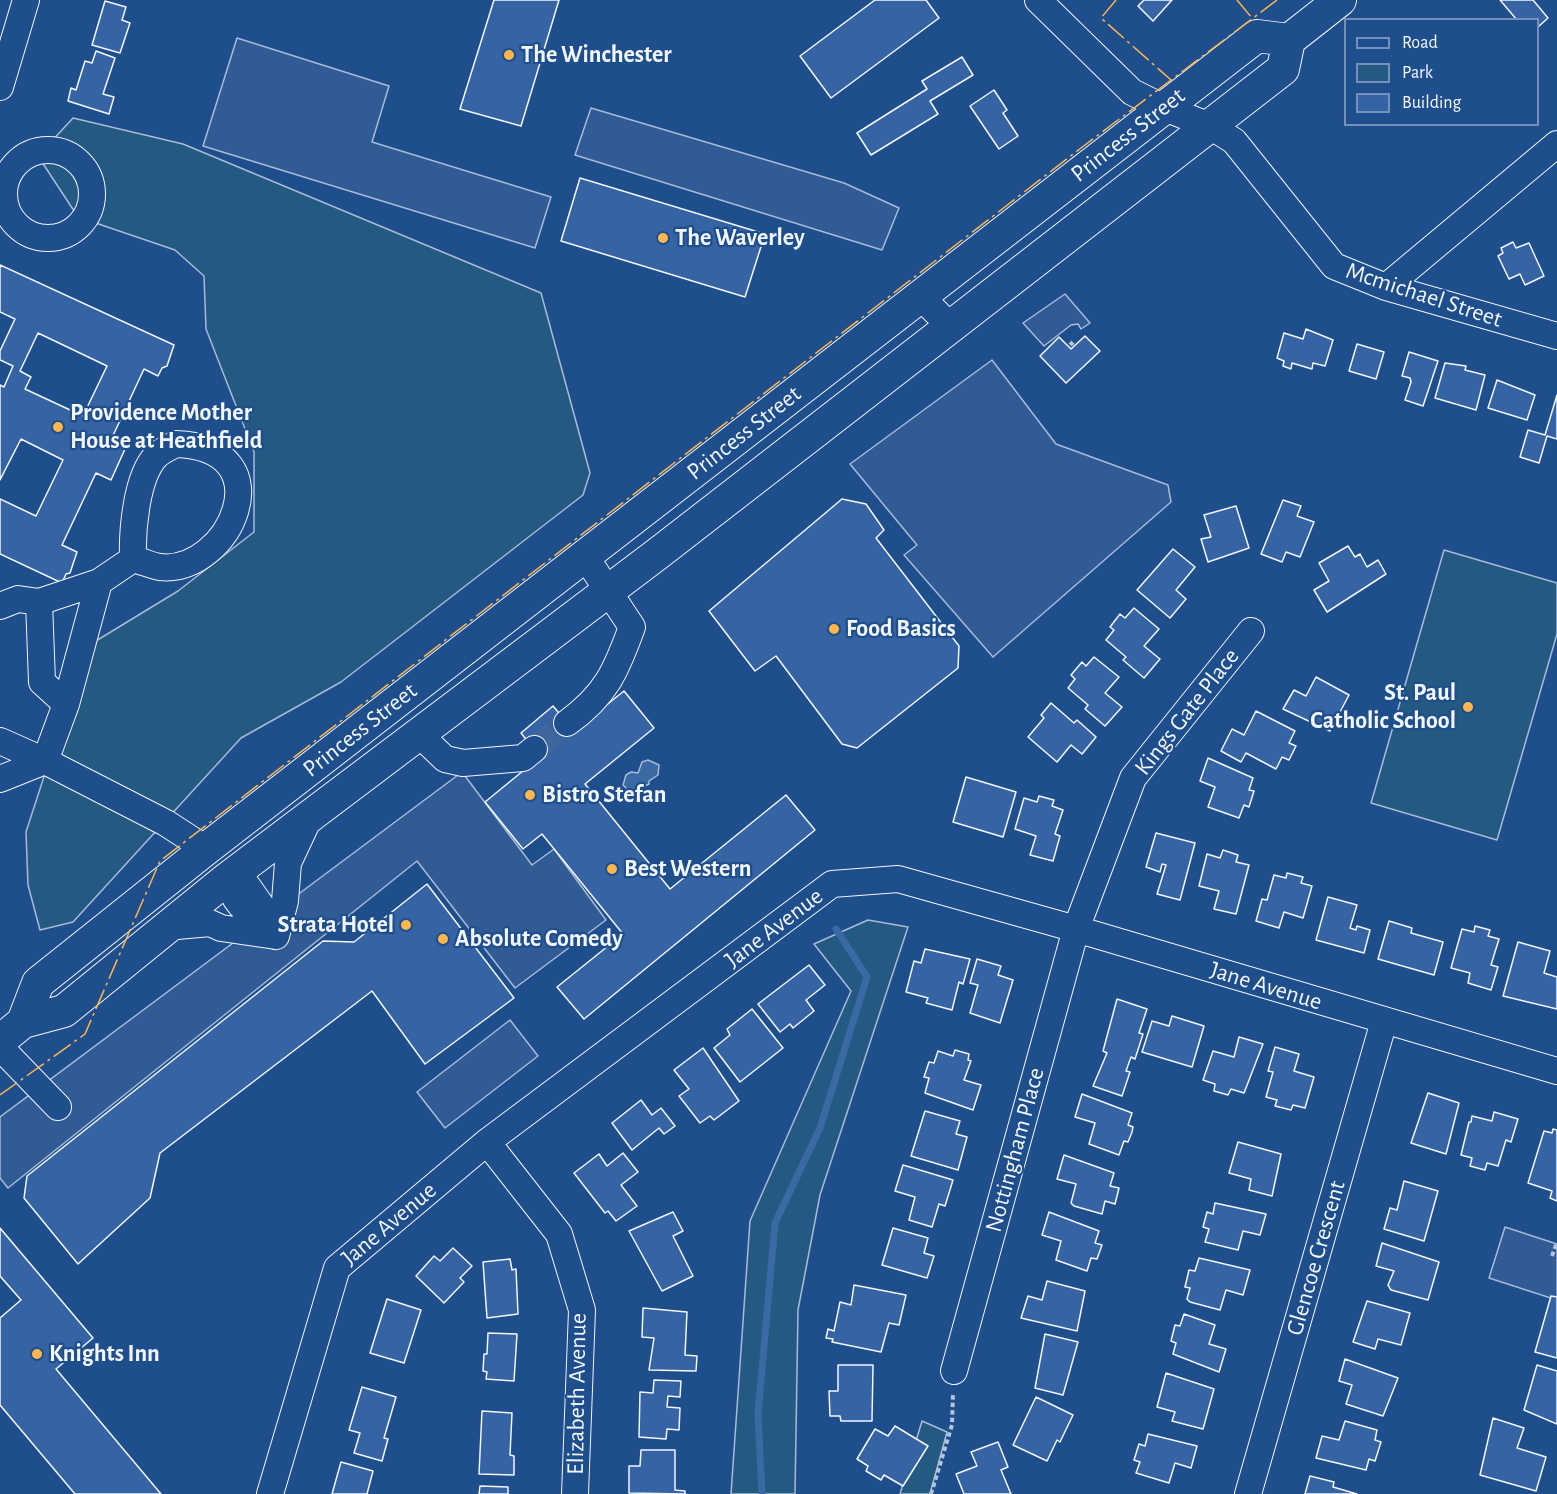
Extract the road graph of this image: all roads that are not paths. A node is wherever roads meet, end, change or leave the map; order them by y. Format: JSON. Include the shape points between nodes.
{"nodes":[{"id":1,"x":26,"y":0,"type":"edge"},
{"id":2,"x":1038,"y":0,"type":"edge"},
{"id":3,"x":1340,"y":0,"type":"edge"},
{"id":4,"x":1288,"y":40,"type":"junction"},
{"id":5,"x":0,"y":87,"type":"edge"},
{"id":6,"x":1162,"y":107,"type":"junction"},
{"id":7,"x":1210,"y":126,"type":"junction"},
{"id":8,"x":1557,"y":144,"type":"edge"},
{"id":9,"x":1386,"y":287,"type":"junction"},
{"id":10,"x":921,"y":297,"type":"junction"},
{"id":11,"x":950,"y":326,"type":"junction"},
{"id":12,"x":1557,"y":336,"type":"edge"},
{"id":13,"x":585,"y":556,"type":"junction"},
{"id":14,"x":134,"y":559,"type":"junction"},
{"id":15,"x":99,"y":582,"type":"junction"},
{"id":16,"x":608,"y":591,"type":"junction"},
{"id":17,"x":39,"y":602,"type":"junction"},
{"id":18,"x":0,"y":606,"type":"edge"},
{"id":19,"x":1251,"y":631,"type":"dead end"},
{"id":20,"x":66,"y":704,"type":"junction"},
{"id":21,"x":567,"y":723,"type":"tunnel mouth"},
{"id":22,"x":418,"y":733,"type":"junction"},
{"id":23,"x":0,"y":741,"type":"edge"},
{"id":24,"x":534,"y":749,"type":"tunnel mouth"},
{"id":25,"x":45,"y":761,"type":"junction"},
{"id":26,"x":0,"y":779,"type":"edge"},
{"id":27,"x":311,"y":813,"type":"junction"},
{"id":28,"x":206,"y":849,"type":"junction"},
{"id":29,"x":228,"y":878,"type":"junction"},
{"id":30,"x":166,"y":927,"type":"junction"},
{"id":31,"x":1076,"y":928,"type":"junction"},
{"id":32,"x":276,"y":936,"type":"junction"},
{"id":33,"x":1384,"y":1021,"type":"junction"},
{"id":34,"x":11,"y":1031,"type":"edge"},
{"id":35,"x":0,"y":1047,"type":"edge"},
{"id":36,"x":1557,"y":1071,"type":"edge"},
{"id":37,"x":58,"y":1107,"type":"dead end"},
{"id":38,"x":487,"y":1142,"type":"junction"},
{"id":39,"x":954,"y":1371,"type":"road end"},
{"id":40,"x":270,"y":1494,"type":"edge"},
{"id":41,"x":575,"y":1494,"type":"edge"},
{"id":42,"x":1248,"y":1494,"type":"edge"}],
"edges":[{"from":1,"to":5,"type":"street"},
{"from":2,"to":6,"type":"street","name":"Mcmichael Street","via":[[1131,92]]},
{"from":3,"to":4,"type":"main road"},
{"from":4,"to":6,"type":"main road","name":"Princess Street","via":[[1257,36]]},
{"from":4,"to":7,"type":"main road","name":"Princess Street","via":[[1283,69]]},
{"from":6,"to":7,"type":"street","name":"Mcmichael Street"},
{"from":6,"to":10,"type":"main road","name":"Princess Street"},
{"from":7,"to":9,"type":"street","name":"Mcmichael Street","via":[[1234,141],[1334,266]]},
{"from":7,"to":11,"type":"main road","name":"Princess Street"},
{"from":8,"to":9,"type":"street"},
{"from":9,"to":12,"type":"street","name":"Mcmichael Street"},
{"from":10,"to":11,"type":"street"},
{"from":10,"to":13,"type":"main road","name":"Princess Street"},
{"from":11,"to":16,"type":"main road","name":"Princess Street"},
{"from":13,"to":16,"type":"street"},
{"from":13,"to":28,"type":"main road","name":"Princess Street"},
{"from":14,"to":14,"type":"street","via":[[161,567],[186,564],[213,547],[230,524],[240,495],[234,469],[220,455],[197,444],[176,444],[156,456],[142,483],[132,532]]},
{"from":14,"to":15,"type":"street"},
{"from":15,"to":17,"type":"street"},
{"from":15,"to":20,"type":"street"},
{"from":16,"to":21,"type":"street","via":[[632,627],[616,672],[588,708]]},
{"from":16,"to":22,"type":"main road","name":"Princess Street"},
{"from":17,"to":18,"type":"street","via":[[18,599]]},
{"from":17,"to":20,"type":"street","via":[[42,682]]},
{"from":19,"to":31,"type":"street","name":"Kings Gate Place","via":[[1133,778]]},
{"from":20,"to":25,"type":"street"},
{"from":22,"to":24,"type":"street","via":[[445,759],[463,763],[524,758]]},
{"from":22,"to":27,"type":"main road","name":"Princess Street"},
{"from":23,"to":25,"type":"street"},
{"from":25,"to":26,"type":"street"},
{"from":25,"to":28,"type":"street","via":[[166,823]]},
{"from":27,"to":29,"type":"main road","name":"Princess Street"},
{"from":27,"to":32,"type":"street","via":[[288,863],[285,901]]},
{"from":28,"to":29,"type":"main road"},
{"from":28,"to":34,"type":"main road","name":"Princess Street","via":[[38,983]]},
{"from":29,"to":30,"type":"main road","name":"Princess Street"},
{"from":29,"to":32,"type":"street","via":[[230,893]]},
{"from":30,"to":32,"type":"street","via":[[210,923]]},
{"from":30,"to":34,"type":"main road","name":"Princess Street","via":[[64,1011]]},
{"from":31,"to":33,"type":"street","name":"Jane Avenue"},
{"from":31,"to":38,"type":"street","name":"Jane Avenue","via":[[898,879],[832,884]]},
{"from":31,"to":39,"type":"street","name":"Nottingham Place"},
{"from":33,"to":36,"type":"street","name":"Jane Avenue"},
{"from":33,"to":42,"type":"street","name":"Glencoe Crescent"},
{"from":35,"to":37,"type":"street"},
{"from":38,"to":40,"type":"street","name":"Jane Avenue","via":[[337,1268]]},
{"from":38,"to":41,"type":"street","name":"Elizabeth Avenue","via":[[560,1234],[582,1310]]}]}
